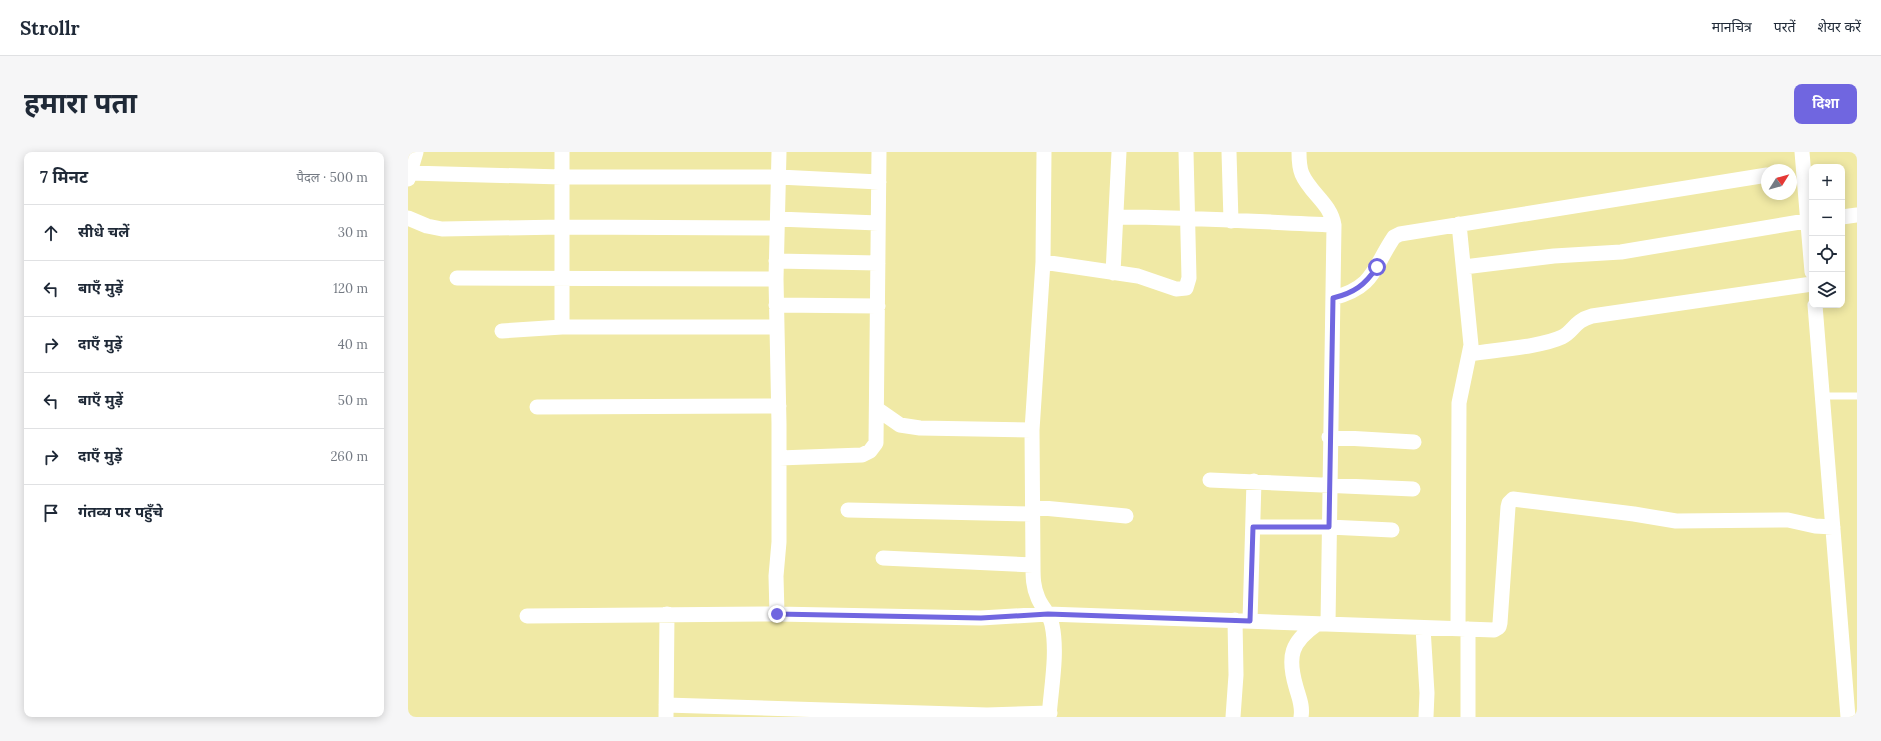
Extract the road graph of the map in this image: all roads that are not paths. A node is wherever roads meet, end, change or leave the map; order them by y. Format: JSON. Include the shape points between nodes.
{"nodes":[{"id":1,"x":416,"y":152,"type":"edge"},
{"id":2,"x":562,"y":152,"type":"edge"},
{"id":3,"x":779,"y":152,"type":"edge"},
{"id":4,"x":879,"y":152,"type":"edge"},
{"id":5,"x":1044,"y":152,"type":"edge"},
{"id":6,"x":1119,"y":152,"type":"edge"},
{"id":7,"x":1186,"y":152,"type":"edge"},
{"id":8,"x":1229,"y":152,"type":"edge"},
{"id":9,"x":1299,"y":152,"type":"edge"},
{"id":10,"x":1802,"y":152,"type":"edge"},
{"id":11,"x":1797,"y":170,"type":"edge"},
{"id":12,"x":409,"y":176,"type":"edge"},
{"id":13,"x":1761,"y":176,"type":"edge"},
{"id":14,"x":562,"y":177,"type":"junction"},
{"id":15,"x":779,"y":177,"type":"junction"},
{"id":16,"x":879,"y":182,"type":"junction"},
{"id":17,"x":1857,"y":215,"type":"edge"},
{"id":18,"x":1117,"y":217,"type":"junction"},
{"id":19,"x":1188,"y":217,"type":"junction"},
{"id":20,"x":1809,"y":217,"type":"edge"},
{"id":21,"x":1845,"y":217,"type":"edge"},
{"id":22,"x":408,"y":218,"type":"edge"},
{"id":23,"x":1231,"y":221,"type":"junction"},
{"id":24,"x":1809,"y":221,"type":"edge"},
{"id":25,"x":777,"y":224,"type":"junction"},
{"id":26,"x":878,"y":224,"type":"junction"},
{"id":27,"x":1460,"y":224,"type":"junction"},
{"id":28,"x":1334,"y":225,"type":"junction"},
{"id":29,"x":562,"y":227,"type":"junction"},
{"id":30,"x":776,"y":261,"type":"junction"},
{"id":31,"x":1043,"y":262,"type":"junction"},
{"id":32,"x":878,"y":263,"type":"junction"},
{"id":33,"x":1464,"y":267,"type":"junction"},
{"id":34,"x":1113,"y":273,"type":"junction"},
{"id":35,"x":457,"y":278,"type":"dead end"},
{"id":36,"x":562,"y":278,"type":"junction"},
{"id":37,"x":776,"y":279,"type":"junction"},
{"id":38,"x":1809,"y":284,"type":"edge"},
{"id":39,"x":1333,"y":298,"type":"junction"},
{"id":40,"x":776,"y":305,"type":"junction"},
{"id":41,"x":878,"y":306,"type":"junction"},
{"id":42,"x":1815,"y":308,"type":"edge"},
{"id":43,"x":562,"y":327,"type":"junction"},
{"id":44,"x":777,"y":327,"type":"junction"},
{"id":45,"x":502,"y":331,"type":"dead end"},
{"id":46,"x":1470,"y":354,"type":"junction"},
{"id":47,"x":1823,"y":396,"type":"junction"},
{"id":48,"x":1857,"y":396,"type":"edge"},
{"id":49,"x":779,"y":406,"type":"junction"},
{"id":50,"x":536,"y":407,"type":"dead end"},
{"id":51,"x":876,"y":409,"type":"junction"},
{"id":52,"x":1032,"y":430,"type":"junction"},
{"id":53,"x":1330,"y":437,"type":"junction"},
{"id":54,"x":1414,"y":442,"type":"dead end"},
{"id":55,"x":779,"y":458,"type":"junction"},
{"id":56,"x":1210,"y":480,"type":"dead end"},
{"id":57,"x":1254,"y":481,"type":"junction"},
{"id":58,"x":1329,"y":484,"type":"junction"},
{"id":59,"x":1413,"y":489,"type":"dead end"},
{"id":60,"x":848,"y":510,"type":"dead end"},
{"id":61,"x":1033,"y":510,"type":"junction"},
{"id":62,"x":1126,"y":516,"type":"dead end"},
{"id":63,"x":1253,"y":527,"type":"junction"},
{"id":64,"x":1329,"y":527,"type":"junction"},
{"id":65,"x":1833,"y":527,"type":"junction"},
{"id":66,"x":1392,"y":530,"type":"dead end"},
{"id":67,"x":883,"y":558,"type":"dead end"},
{"id":68,"x":1033,"y":565,"type":"junction"},
{"id":69,"x":666,"y":614,"type":"junction"},
{"id":70,"x":777,"y":614,"type":"junction"},
{"id":71,"x":1048,"y":614,"type":"junction"},
{"id":72,"x":527,"y":616,"type":"dead end"},
{"id":73,"x":1235,"y":620,"type":"junction"},
{"id":74,"x":1250,"y":621,"type":"junction"},
{"id":75,"x":1322,"y":624,"type":"junction"},
{"id":76,"x":1423,"y":628,"type":"junction"},
{"id":77,"x":1463,"y":629,"type":"junction"},
{"id":78,"x":666,"y":711,"type":"edge"},
{"id":79,"x":1050,"y":715,"type":"edge"},
{"id":80,"x":1233,"y":717,"type":"edge"},
{"id":81,"x":1301,"y":717,"type":"edge"},
{"id":82,"x":1426,"y":717,"type":"edge"},
{"id":83,"x":1468,"y":717,"type":"edge"},
{"id":84,"x":1848,"y":717,"type":"edge"}],
"edges":[{"from":1,"to":12,"type":"street"},
{"from":2,"to":14,"type":"street"},
{"from":3,"to":15,"type":"street"},
{"from":4,"to":16,"type":"street"},
{"from":5,"to":31,"type":"street"},
{"from":6,"to":18,"type":"street"},
{"from":7,"to":19,"type":"street"},
{"from":8,"to":23,"type":"street"},
{"from":9,"to":28,"type":"street","via":[[1302,174],[1329,211]]},
{"from":10,"to":11,"type":"street"},
{"from":11,"to":20,"type":"street"},
{"from":12,"to":14,"type":"street"},
{"from":13,"to":27,"type":"street"},
{"from":14,"to":15,"type":"street"},
{"from":14,"to":29,"type":"street"},
{"from":15,"to":16,"type":"street"},
{"from":15,"to":25,"type":"street"},
{"from":16,"to":26,"type":"street"},
{"from":17,"to":21,"type":"street"},
{"from":18,"to":19,"type":"street"},
{"from":18,"to":34,"type":"street"},
{"from":19,"to":23,"type":"street"},
{"from":19,"to":34,"type":"street","via":[[1189,278],[1186,288],[1176,289],[1149,279]]},
{"from":22,"to":29,"type":"street","via":[[442,229]]},
{"from":23,"to":28,"type":"street"},
{"from":24,"to":33,"type":"street","via":[[1621,252],[1542,257]]},
{"from":25,"to":26,"type":"street"},
{"from":25,"to":29,"type":"street"},
{"from":25,"to":30,"type":"street"},
{"from":26,"to":32,"type":"street"},
{"from":27,"to":33,"type":"street"},
{"from":27,"to":39,"type":"street","via":[[1394,237],[1369,280],[1348,294]]},
{"from":28,"to":39,"type":"street"},
{"from":29,"to":36,"type":"street"},
{"from":30,"to":32,"type":"street"},
{"from":30,"to":37,"type":"street"},
{"from":31,"to":34,"type":"street"},
{"from":31,"to":52,"type":"street"},
{"from":32,"to":41,"type":"street"},
{"from":33,"to":46,"type":"street","via":[[1470,318]]},
{"from":35,"to":36,"type":"street"},
{"from":36,"to":37,"type":"street"},
{"from":36,"to":43,"type":"street"},
{"from":37,"to":40,"type":"street"},
{"from":38,"to":46,"type":"street","via":[[1592,316],[1583,318],[1556,339]]},
{"from":39,"to":53,"type":"street"},
{"from":40,"to":41,"type":"street"},
{"from":40,"to":44,"type":"street"},
{"from":41,"to":51,"type":"street"},
{"from":42,"to":47,"type":"street"},
{"from":43,"to":44,"type":"street"},
{"from":43,"to":45,"type":"street"},
{"from":44,"to":49,"type":"street"},
{"from":46,"to":77,"type":"street","via":[[1460,403]]},
{"from":47,"to":48,"type":"lane"},
{"from":47,"to":65,"type":"street"},
{"from":49,"to":50,"type":"street"},
{"from":49,"to":55,"type":"street"},
{"from":51,"to":52,"type":"street","via":[[900,425],[920,428]]},
{"from":51,"to":55,"type":"street","via":[[876,443],[866,454]]},
{"from":52,"to":61,"type":"street"},
{"from":53,"to":54,"type":"street"},
{"from":53,"to":58,"type":"street"},
{"from":55,"to":70,"type":"street"},
{"from":56,"to":57,"type":"street"},
{"from":57,"to":58,"type":"street"},
{"from":57,"to":63,"type":"street"},
{"from":58,"to":59,"type":"street"},
{"from":58,"to":64,"type":"street"},
{"from":60,"to":61,"type":"street"},
{"from":61,"to":62,"type":"street"},
{"from":61,"to":68,"type":"street"},
{"from":63,"to":64,"type":"street"},
{"from":63,"to":74,"type":"street"},
{"from":64,"to":66,"type":"street"},
{"from":64,"to":75,"type":"street"},
{"from":65,"to":77,"type":"street","via":[[1788,520],[1676,521],[1513,500],[1508,507],[1499,628]]},
{"from":65,"to":84,"type":"street"},
{"from":67,"to":68,"type":"street"},
{"from":68,"to":71,"type":"street","via":[[1033,584],[1038,599]]},
{"from":69,"to":70,"type":"street"},
{"from":69,"to":72,"type":"street"},
{"from":69,"to":78,"type":"street"},
{"from":70,"to":71,"type":"street","via":[[981,618]]},
{"from":71,"to":73,"type":"street"},
{"from":71,"to":79,"type":"street","via":[[1054,640]]},
{"from":73,"to":74,"type":"street"},
{"from":73,"to":80,"type":"street","via":[[1236,675]]},
{"from":74,"to":75,"type":"street"},
{"from":75,"to":76,"type":"street"},
{"from":75,"to":81,"type":"street","via":[[1305,632],[1298,639],[1293,652],[1292,672],[1302,705]]},
{"from":76,"to":77,"type":"street"},
{"from":76,"to":82,"type":"street"},
{"from":77,"to":83,"type":"street"},
{"from":78,"to":79,"type":"street"}]}
